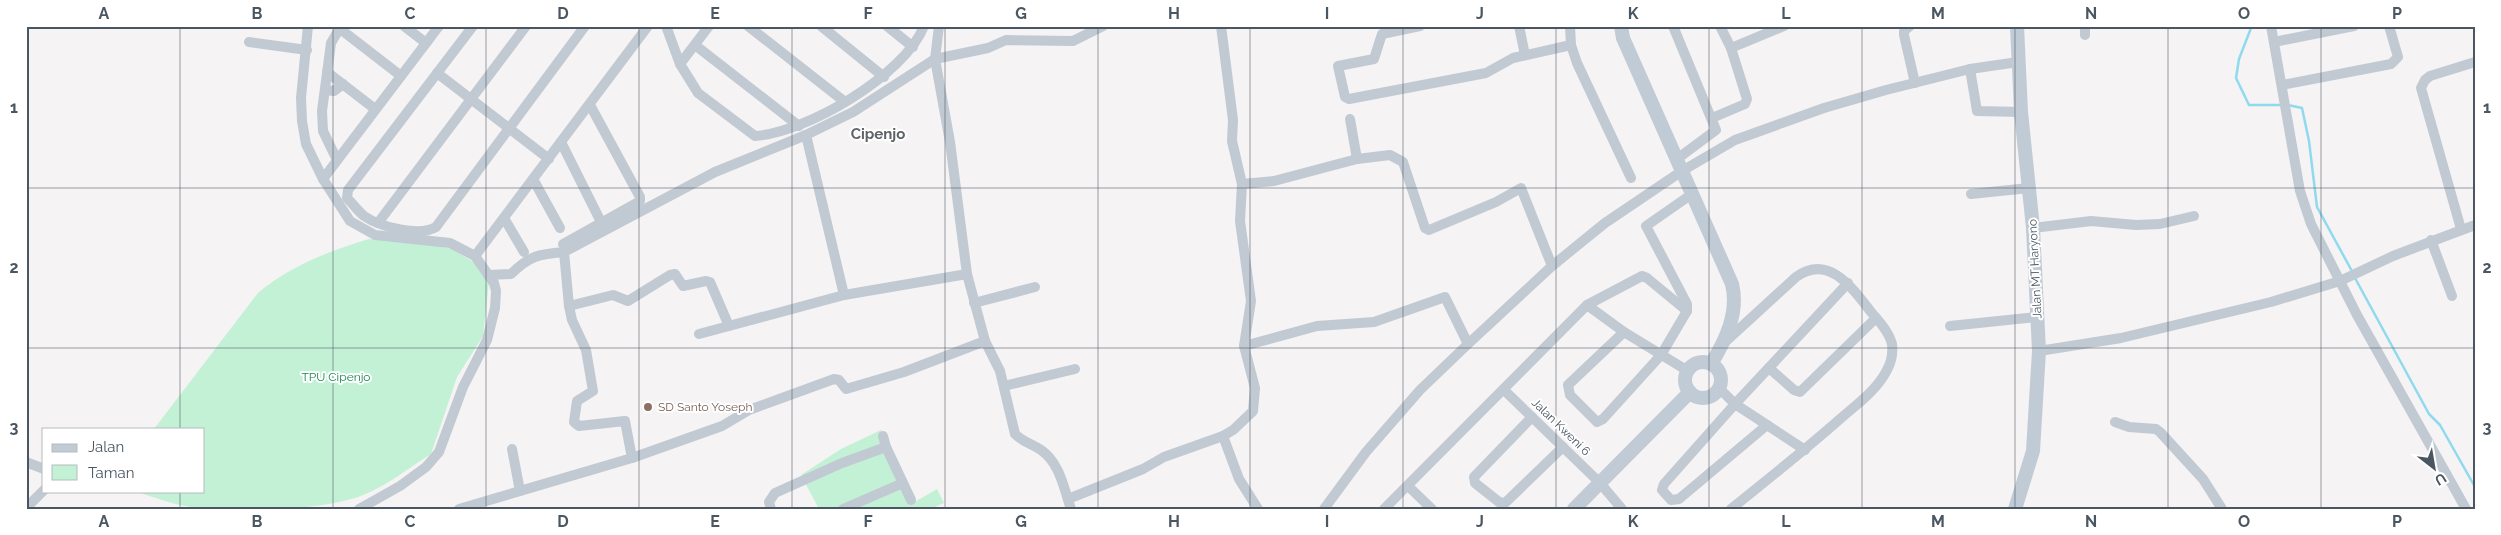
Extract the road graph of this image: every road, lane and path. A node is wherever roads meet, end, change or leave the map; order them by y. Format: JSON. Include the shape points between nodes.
{"nodes":[{"id":1,"x":308,"y":26,"type":"edge"},
{"id":2,"x":404,"y":26,"type":"edge"},
{"id":3,"x":439,"y":26,"type":"edge"},
{"id":4,"x":472,"y":26,"type":"edge"},
{"id":5,"x":526,"y":26,"type":"edge"},
{"id":6,"x":585,"y":26,"type":"edge"},
{"id":7,"x":648,"y":26,"type":"edge"},
{"id":8,"x":666,"y":26,"type":"edge"},
{"id":9,"x":709,"y":26,"type":"edge"},
{"id":10,"x":748,"y":26,"type":"edge"},
{"id":11,"x":821,"y":26,"type":"edge"},
{"id":12,"x":887,"y":26,"type":"edge"},
{"id":13,"x":924,"y":26,"type":"edge"},
{"id":14,"x":939,"y":26,"type":"edge"},
{"id":15,"x":1103,"y":26,"type":"edge"},
{"id":16,"x":1221,"y":26,"type":"edge"},
{"id":17,"x":1420,"y":26,"type":"edge"},
{"id":18,"x":1519,"y":26,"type":"edge"},
{"id":19,"x":1570,"y":26,"type":"edge"},
{"id":20,"x":1621,"y":26,"type":"edge"},
{"id":21,"x":1673,"y":26,"type":"edge"},
{"id":22,"x":1720,"y":26,"type":"edge"},
{"id":23,"x":1784,"y":26,"type":"edge"},
{"id":24,"x":1910,"y":26,"type":"edge"},
{"id":25,"x":2017,"y":26,"type":"edge"},
{"id":26,"x":2271,"y":26,"type":"edge"},
{"id":27,"x":2354,"y":26,"type":"edge"},
{"id":28,"x":2389,"y":26,"type":"edge"},
{"id":29,"x":340,"y":27,"type":"edge"},
{"id":30,"x":1766,"y":30,"type":"edge"},
{"id":31,"x":248,"y":42,"type":"dead end"},
{"id":32,"x":2274,"y":42,"type":"junction"},
{"id":33,"x":426,"y":43,"type":"junction"},
{"id":34,"x":695,"y":45,"type":"junction"},
{"id":35,"x":1571,"y":45,"type":"junction"},
{"id":36,"x":913,"y":46,"type":"junction"},
{"id":37,"x":1731,"y":48,"type":"junction"},
{"id":38,"x":307,"y":50,"type":"junction"},
{"id":39,"x":1525,"y":55,"type":"junction"},
{"id":40,"x":935,"y":59,"type":"junction"},
{"id":41,"x":2018,"y":62,"type":"junction"},
{"id":42,"x":2475,"y":62,"type":"edge"},
{"id":43,"x":680,"y":64,"type":"junction"},
{"id":44,"x":1970,"y":69,"type":"junction"},
{"id":45,"x":327,"y":72,"type":"junction"},
{"id":46,"x":437,"y":73,"type":"junction"},
{"id":47,"x":401,"y":76,"type":"junction"},
{"id":48,"x":884,"y":77,"type":"junction"},
{"id":49,"x":1915,"y":83,"type":"junction"},
{"id":50,"x":343,"y":84,"type":"junction"},
{"id":51,"x":2282,"y":85,"type":"junction"},
{"id":52,"x":325,"y":90,"type":"junction"},
{"id":53,"x":471,"y":100,"type":"junction"},
{"id":54,"x":845,"y":102,"type":"junction"},
{"id":55,"x":590,"y":104,"type":"junction"},
{"id":56,"x":375,"y":109,"type":"junction"},
{"id":57,"x":2021,"y":112,"type":"junction"},
{"id":58,"x":1712,"y":118,"type":"junction"},
{"id":59,"x":1350,"y":119,"type":"dead end"},
{"id":60,"x":799,"y":126,"type":"junction"},
{"id":61,"x":509,"y":128,"type":"junction"},
{"id":62,"x":806,"y":135,"type":"junction"},
{"id":63,"x":561,"y":142,"type":"junction"},
{"id":64,"x":549,"y":158,"type":"junction"},
{"id":65,"x":1358,"y":159,"type":"junction"},
{"id":66,"x":337,"y":160,"type":"junction"},
{"id":67,"x":1680,"y":165,"type":"junction"},
{"id":68,"x":322,"y":178,"type":"junction"},
{"id":69,"x":1631,"y":178,"type":"dead end"},
{"id":70,"x":533,"y":179,"type":"junction"},
{"id":71,"x":1242,"y":184,"type":"junction"},
{"id":72,"x":2029,"y":188,"type":"junction"},
{"id":73,"x":1692,"y":194,"type":"junction"},
{"id":74,"x":1972,"y":194,"type":"dead end"},
{"id":75,"x":2194,"y":216,"type":"dead end"},
{"id":76,"x":504,"y":218,"type":"junction"},
{"id":77,"x":378,"y":222,"type":"junction"},
{"id":78,"x":602,"y":224,"type":"junction"},
{"id":79,"x":2475,"y":225,"type":"edge"},
{"id":80,"x":560,"y":228,"type":"dead end"},
{"id":81,"x":2033,"y":228,"type":"junction"},
{"id":82,"x":2461,"y":229,"type":"junction"},
{"id":83,"x":2431,"y":240,"type":"junction"},
{"id":84,"x":564,"y":248,"type":"junction"},
{"id":85,"x":524,"y":252,"type":"dead end"},
{"id":86,"x":475,"y":256,"type":"junction"},
{"id":87,"x":1552,"y":266,"type":"junction"},
{"id":88,"x":967,"y":274,"type":"junction"},
{"id":89,"x":488,"y":275,"type":"junction"},
{"id":90,"x":2344,"y":280,"type":"junction"},
{"id":91,"x":1848,"y":283,"type":"junction"},
{"id":92,"x":1035,"y":287,"type":"dead end"},
{"id":93,"x":844,"y":295,"type":"junction"},
{"id":94,"x":2452,"y":296,"type":"dead end"},
{"id":95,"x":974,"y":303,"type":"junction"},
{"id":96,"x":1587,"y":305,"type":"junction"},
{"id":97,"x":569,"y":306,"type":"junction"},
{"id":98,"x":1687,"y":311,"type":"junction"},
{"id":99,"x":2037,"y":317,"type":"junction"},
{"id":100,"x":1876,"y":318,"type":"junction"},
{"id":101,"x":729,"y":326,"type":"junction"},
{"id":102,"x":1950,"y":326,"type":"dead end"},
{"id":103,"x":1624,"y":332,"type":"junction"},
{"id":104,"x":699,"y":334,"type":"dead end"},
{"id":105,"x":985,"y":341,"type":"junction"},
{"id":106,"x":1725,"y":342,"type":"junction"},
{"id":107,"x":1468,"y":344,"type":"junction"},
{"id":108,"x":1244,"y":346,"type":"junction"},
{"id":109,"x":2039,"y":351,"type":"junction"},
{"id":110,"x":1661,"y":355,"type":"junction"},
{"id":111,"x":1711,"y":364,"type":"junction"},
{"id":112,"x":1769,"y":368,"type":"junction"},
{"id":113,"x":1075,"y":369,"type":"dead end"},
{"id":114,"x":1688,"y":371,"type":"junction"},
{"id":115,"x":1004,"y":386,"type":"junction"},
{"id":116,"x":1719,"y":388,"type":"junction"},
{"id":117,"x":1504,"y":390,"type":"junction"},
{"id":118,"x":1690,"y":392,"type":"junction"},
{"id":119,"x":1735,"y":404,"type":"junction"},
{"id":120,"x":1532,"y":417,"type":"junction"},
{"id":121,"x":2115,"y":422,"type":"dead end"},
{"id":122,"x":1767,"y":425,"type":"junction"},
{"id":123,"x":883,"y":436,"type":"dead end"},
{"id":124,"x":1223,"y":436,"type":"junction"},
{"id":125,"x":886,"y":447,"type":"junction"},
{"id":126,"x":1563,"y":447,"type":"junction"},
{"id":127,"x":512,"y":449,"type":"dead end"},
{"id":128,"x":1805,"y":450,"type":"junction"},
{"id":129,"x":632,"y":458,"type":"junction"},
{"id":130,"x":26,"y":462,"type":"edge"},
{"id":131,"x":42,"y":468,"type":"edge"},
{"id":132,"x":903,"y":483,"type":"junction"},
{"id":133,"x":1600,"y":483,"type":"junction"},
{"id":134,"x":1408,"y":486,"type":"junction"},
{"id":135,"x":42,"y":492,"type":"edge"},
{"id":136,"x":520,"y":492,"type":"junction"},
{"id":137,"x":911,"y":500,"type":"dead end"},
{"id":138,"x":1070,"y":504,"type":"edge"},
{"id":139,"x":372,"y":505,"type":"edge"},
{"id":140,"x":861,"y":505,"type":"edge"},
{"id":141,"x":26,"y":508,"type":"edge"},
{"id":142,"x":359,"y":509,"type":"edge"},
{"id":143,"x":459,"y":509,"type":"edge"},
{"id":144,"x":771,"y":509,"type":"edge"},
{"id":145,"x":843,"y":509,"type":"edge"},
{"id":146,"x":1258,"y":509,"type":"edge"},
{"id":147,"x":1324,"y":509,"type":"edge"},
{"id":148,"x":1384,"y":509,"type":"edge"},
{"id":149,"x":1432,"y":509,"type":"edge"},
{"id":150,"x":1574,"y":509,"type":"edge"},
{"id":151,"x":1622,"y":509,"type":"edge"},
{"id":152,"x":1731,"y":509,"type":"edge"},
{"id":153,"x":2015,"y":509,"type":"edge"},
{"id":154,"x":2222,"y":509,"type":"edge"},
{"id":155,"x":2466,"y":509,"type":"edge"}],
"edges":[{"from":1,"to":38,"type":"street"},
{"from":2,"to":33,"type":"street"},
{"from":3,"to":33,"type":"street"},
{"from":4,"to":46,"type":"street"},
{"from":5,"to":53,"type":"street"},
{"from":6,"to":61,"type":"street"},
{"from":7,"to":55,"type":"street"},
{"from":8,"to":43,"type":"street"},
{"from":9,"to":34,"type":"street"},
{"from":10,"to":54,"type":"street"},
{"from":11,"to":48,"type":"street"},
{"from":12,"to":36,"type":"street"},
{"from":13,"to":36,"type":"street"},
{"from":14,"to":40,"type":"street"},
{"from":15,"to":40,"type":"street","via":[[1073,41],[1006,40],[988,48]]},
{"from":16,"to":71,"type":"street","via":[[1233,120],[1232,141]]},
{"from":17,"to":39,"type":"street","via":[[1386,32],[1380,38],[1374,59],[1338,66],[1346,97],[1486,73]]},
{"from":18,"to":39,"type":"street"},
{"from":19,"to":35,"type":"street"},
{"from":20,"to":67,"type":"street","via":[[1623,38]]},
{"from":21,"to":58,"type":"street"},
{"from":22,"to":37,"type":"street"},
{"from":23,"to":30,"type":"street"},
{"from":24,"to":49,"type":"street","via":[[1904,35]]},
{"from":25,"to":41,"type":"street","name":"Jalan MT Haryono"},
{"from":26,"to":32,"type":"street"},
{"from":27,"to":32,"type":"street"},
{"from":28,"to":51,"type":"street","via":[[2398,57],[2391,64]]},
{"from":29,"to":45,"type":"street","via":[[332,42]]},
{"from":29,"to":47,"type":"street"},
{"from":30,"to":37,"type":"street"},
{"from":31,"to":38,"type":"street"},
{"from":32,"to":51,"type":"street"},
{"from":33,"to":47,"type":"street"},
{"from":34,"to":43,"type":"street"},
{"from":34,"to":60,"type":"street"},
{"from":35,"to":39,"type":"street"},
{"from":35,"to":69,"type":"street"},
{"from":36,"to":48,"type":"street"},
{"from":37,"to":58,"type":"street","via":[[1747,102]]},
{"from":38,"to":68,"type":"street","via":[[301,98],[302,121],[306,144]]},
{"from":40,"to":62,"type":"street","via":[[853,112]]},
{"from":40,"to":88,"type":"street","via":[[950,142]]},
{"from":41,"to":44,"type":"street"},
{"from":41,"to":57,"type":"street","name":"Jalan MT Haryono"},
{"from":42,"to":82,"type":"street","via":[[2430,76],[2421,88]]},
{"from":43,"to":60,"type":"street","via":[[698,93],[751,134],[760,136]]},
{"from":44,"to":49,"type":"street"},
{"from":44,"to":57,"type":"street","via":[[1977,112]]},
{"from":45,"to":50,"type":"street"},
{"from":45,"to":52,"type":"street"},
{"from":46,"to":53,"type":"street"},
{"from":46,"to":77,"type":"street","via":[[346,194],[364,215]]},
{"from":47,"to":56,"type":"street"},
{"from":48,"to":54,"type":"street"},
{"from":49,"to":67,"type":"street","via":[[1779,123]]},
{"from":50,"to":52,"type":"street","via":[[334,91]]},
{"from":50,"to":56,"type":"street"},
{"from":51,"to":90,"type":"street","via":[[2300,191],[2310,224]]},
{"from":52,"to":66,"type":"street","via":[[323,131]]},
{"from":53,"to":61,"type":"street"},
{"from":53,"to":77,"type":"street"},
{"from":54,"to":60,"type":"street"},
{"from":55,"to":63,"type":"street"},
{"from":55,"to":78,"type":"street","via":[[640,198],[639,204]]},
{"from":56,"to":66,"type":"street"},
{"from":57,"to":72,"type":"street","name":"Jalan MT Haryono"},
{"from":58,"to":67,"type":"street","via":[[1716,130]]},
{"from":59,"to":65,"type":"street"},
{"from":61,"to":64,"type":"street"},
{"from":61,"to":77,"type":"street","via":[[436,227],[424,232]]},
{"from":62,"to":84,"type":"street","via":[[715,172]]},
{"from":62,"to":93,"type":"street"},
{"from":63,"to":64,"type":"street"},
{"from":63,"to":78,"type":"street"},
{"from":64,"to":70,"type":"street"},
{"from":65,"to":71,"type":"street","via":[[1274,181]]},
{"from":65,"to":87,"type":"street","via":[[1390,155],[1403,162],[1425,228],[1429,230],[1521,188]]},
{"from":66,"to":68,"type":"street"},
{"from":67,"to":73,"type":"street"},
{"from":67,"to":87,"type":"street"},
{"from":68,"to":86,"type":"street","via":[[350,221],[365,231],[393,238],[450,243]]},
{"from":70,"to":76,"type":"street"},
{"from":70,"to":80,"type":"street"},
{"from":71,"to":108,"type":"street","via":[[1240,221],[1251,301]]},
{"from":72,"to":74,"type":"street"},
{"from":72,"to":81,"type":"street","name":"Jalan MT Haryono"},
{"from":73,"to":98,"type":"street","via":[[1646,226],[1687,304]]},
{"from":73,"to":106,"type":"street","via":[[1734,293]]},
{"from":75,"to":81,"type":"street","via":[[2160,224],[2091,221]]},
{"from":76,"to":85,"type":"street"},
{"from":76,"to":86,"type":"street"},
{"from":78,"to":84,"type":"street"},
{"from":79,"to":82,"type":"street"},
{"from":81,"to":99,"type":"street","name":"Jalan MT Haryono"},
{"from":82,"to":83,"type":"street"},
{"from":83,"to":90,"type":"street"},
{"from":83,"to":94,"type":"street"},
{"from":84,"to":89,"type":"street","via":[[525,260],[511,274]]},
{"from":84,"to":97,"type":"street"},
{"from":86,"to":89,"type":"street"},
{"from":87,"to":107,"type":"street"},
{"from":88,"to":93,"type":"street"},
{"from":88,"to":95,"type":"street"},
{"from":89,"to":139,"type":"street","via":[[496,291],[493,320],[483,350],[463,387],[440,452],[426,467]]},
{"from":90,"to":109,"type":"street","via":[[2271,302],[2121,338]]},
{"from":90,"to":155,"type":"street"},
{"from":91,"to":100,"type":"street"},
{"from":91,"to":106,"type":"street","via":[[1824,270],[1807,269]]},
{"from":91,"to":112,"type":"street"},
{"from":92,"to":95,"type":"street"},
{"from":93,"to":101,"type":"street"},
{"from":95,"to":105,"type":"street"},
{"from":96,"to":98,"type":"street","via":[[1642,276]]},
{"from":96,"to":103,"type":"street"},
{"from":96,"to":117,"type":"street"},
{"from":97,"to":101,"type":"street","via":[[613,295],[628,302],[675,274],[683,286],[706,280],[710,282]]},
{"from":97,"to":129,"type":"street","via":[[586,350],[593,391],[577,401],[574,422],[579,426],[625,421]]},
{"from":98,"to":110,"type":"street"},
{"from":99,"to":102,"type":"street"},
{"from":99,"to":109,"type":"street","name":"Jalan MT Haryono"},
{"from":100,"to":112,"type":"street","via":[[1800,392]]},
{"from":100,"to":128,"type":"street","via":[[1892,342],[1892,358],[1887,370],[1868,395]]},
{"from":101,"to":104,"type":"street"},
{"from":103,"to":110,"type":"street"},
{"from":103,"to":110,"type":"street","via":[[1568,386],[1570,395],[1597,422]]},
{"from":105,"to":115,"type":"street"},
{"from":105,"to":129,"type":"street","via":[[904,372],[846,389],[834,379],[749,410],[722,426]]},
{"from":106,"to":111,"type":"street"},
{"from":107,"to":108,"type":"street","via":[[1445,297],[1374,322],[1317,326]]},
{"from":107,"to":147,"type":"street","via":[[1366,452]]},
{"from":108,"to":124,"type":"street","via":[[1255,388],[1253,411]]},
{"from":109,"to":153,"type":"street","name":"Jalan MT Haryono","via":[[2033,451]]},
{"from":110,"to":114,"type":"street"},
{"from":111,"to":114,"type":"street","via":[[1698,363]]},
{"from":111,"to":116,"type":"street","via":[[1720,374]]},
{"from":112,"to":119,"type":"street"},
{"from":113,"to":115,"type":"street"},
{"from":114,"to":118,"type":"street","via":[[1685,382]]},
{"from":115,"to":138,"type":"street","via":[[1015,434],[1051,458]]},
{"from":116,"to":118,"type":"street","via":[[1706,398]]},
{"from":116,"to":119,"type":"street"},
{"from":117,"to":120,"type":"street","name":"Jalan Kweni 6"},
{"from":117,"to":134,"type":"street"},
{"from":118,"to":133,"type":"street"},
{"from":119,"to":122,"type":"street"},
{"from":119,"to":122,"type":"street","via":[[1664,484],[1662,490],[1671,500],[1679,499]]},
{"from":120,"to":126,"type":"street","name":"Jalan Kweni 6"},
{"from":120,"to":126,"type":"street","via":[[1474,477],[1475,483],[1505,503]]},
{"from":121,"to":154,"type":"street","via":[[2160,432],[2203,479]]},
{"from":122,"to":128,"type":"street"},
{"from":123,"to":125,"type":"street"},
{"from":124,"to":138,"type":"street","via":[[1164,457]]},
{"from":124,"to":146,"type":"street","via":[[1239,479]]},
{"from":125,"to":132,"type":"street"},
{"from":125,"to":144,"type":"street","via":[[775,493],[769,502]]},
{"from":126,"to":133,"type":"street","name":"Jalan Kweni 6"},
{"from":127,"to":136,"type":"street"},
{"from":128,"to":152,"type":"street"},
{"from":129,"to":136,"type":"street"},
{"from":130,"to":131,"type":"street"},
{"from":132,"to":137,"type":"street"},
{"from":132,"to":140,"type":"street"},
{"from":133,"to":150,"type":"street"},
{"from":133,"to":151,"type":"street","name":"Jalan Kweni 6"},
{"from":134,"to":148,"type":"street"},
{"from":134,"to":149,"type":"street"},
{"from":135,"to":141,"type":"street"},
{"from":136,"to":143,"type":"street"},
{"from":139,"to":142,"type":"street"},
{"from":140,"to":145,"type":"street"}]}
